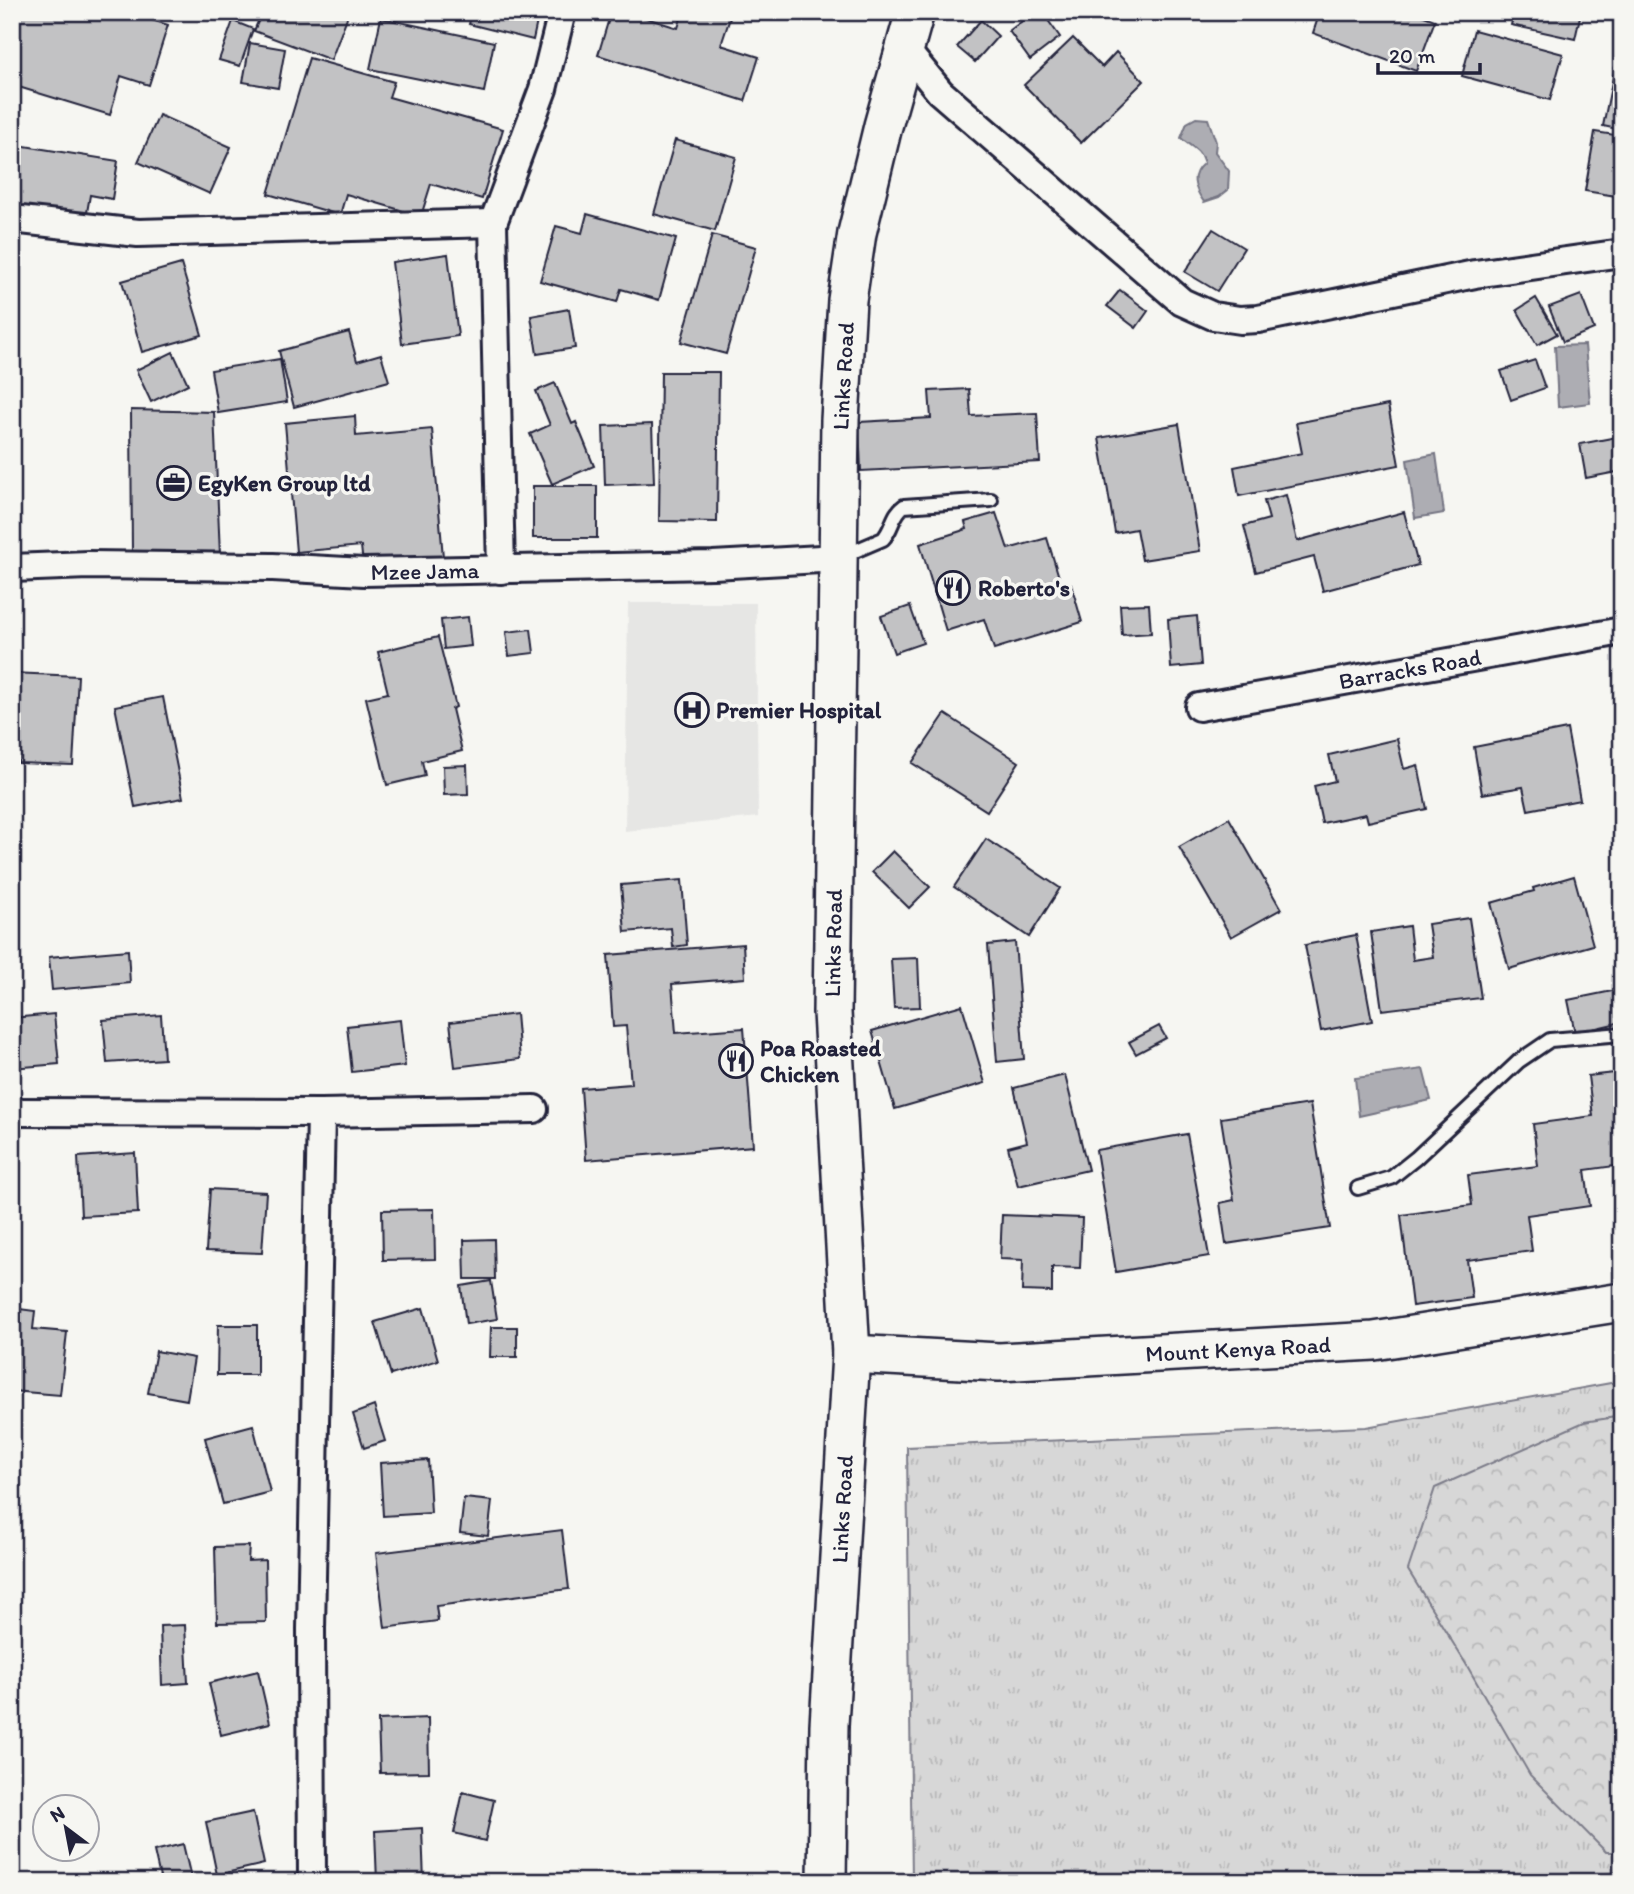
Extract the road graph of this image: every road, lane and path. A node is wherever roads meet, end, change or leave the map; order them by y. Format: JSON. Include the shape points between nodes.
{"nodes":[{"id":1,"x":562,"y":12,"type":"edge"},
{"id":2,"x":915,"y":12,"type":"edge"},
{"id":3,"x":904,"y":48,"type":"junction"},
{"id":4,"x":12,"y":219,"type":"edge"},
{"id":5,"x":493,"y":223,"type":"junction"},
{"id":6,"x":1622,"y":253,"type":"edge"},
{"id":7,"x":991,"y":500,"type":"dead end"},
{"id":8,"x":838,"y":558,"type":"junction"},
{"id":9,"x":12,"y":568,"type":"edge"},
{"id":10,"x":501,"y":570,"type":"junction"},
{"id":11,"x":1622,"y":631,"type":"edge"},
{"id":12,"x":1199,"y":707,"type":"dead end"},
{"id":13,"x":1622,"y":1034,"type":"edge"},
{"id":14,"x":534,"y":1109,"type":"dead end"},
{"id":15,"x":12,"y":1112,"type":"edge"},
{"id":16,"x":321,"y":1113,"type":"junction"},
{"id":17,"x":1358,"y":1188,"type":"dead end"},
{"id":18,"x":1622,"y":1302,"type":"edge"},
{"id":19,"x":851,"y":1354,"type":"junction"},
{"id":20,"x":312,"y":1882,"type":"edge"},
{"id":21,"x":827,"y":1882,"type":"edge"}],
"edges":[{"from":1,"to":5,"type":"street","via":[[543,89]]},
{"from":2,"to":3,"type":"main road","name":"Links Road"},
{"from":3,"to":6,"type":"street","via":[[940,92],[1145,271],[1182,302],[1213,316],[1258,318],[1475,274]]},
{"from":3,"to":8,"type":"main road","name":"Links Road","via":[[857,233],[847,300]]},
{"from":4,"to":5,"type":"street","via":[[138,233]]},
{"from":5,"to":10,"type":"street"},
{"from":7,"to":8,"type":"lane","via":[[904,506],[883,539]]},
{"from":8,"to":10,"type":"street","name":"Mzee Jama"},
{"from":8,"to":19,"type":"main road","name":"Links Road","via":[[832,1012]]},
{"from":9,"to":10,"type":"street","name":"Mzee Jama"},
{"from":11,"to":12,"type":"street","name":"Barracks Road"},
{"from":13,"to":17,"type":"lane","via":[[1550,1040],[1519,1061],[1391,1178]]},
{"from":14,"to":16,"type":"street"},
{"from":15,"to":16,"type":"street"},
{"from":16,"to":20,"type":"street","via":[[311,1642]]},
{"from":18,"to":19,"type":"main road","name":"Mount Kenya Road","via":[[1374,1341],[999,1362]]},
{"from":19,"to":21,"type":"main road","name":"Links Road","via":[[829,1725]]}]}
